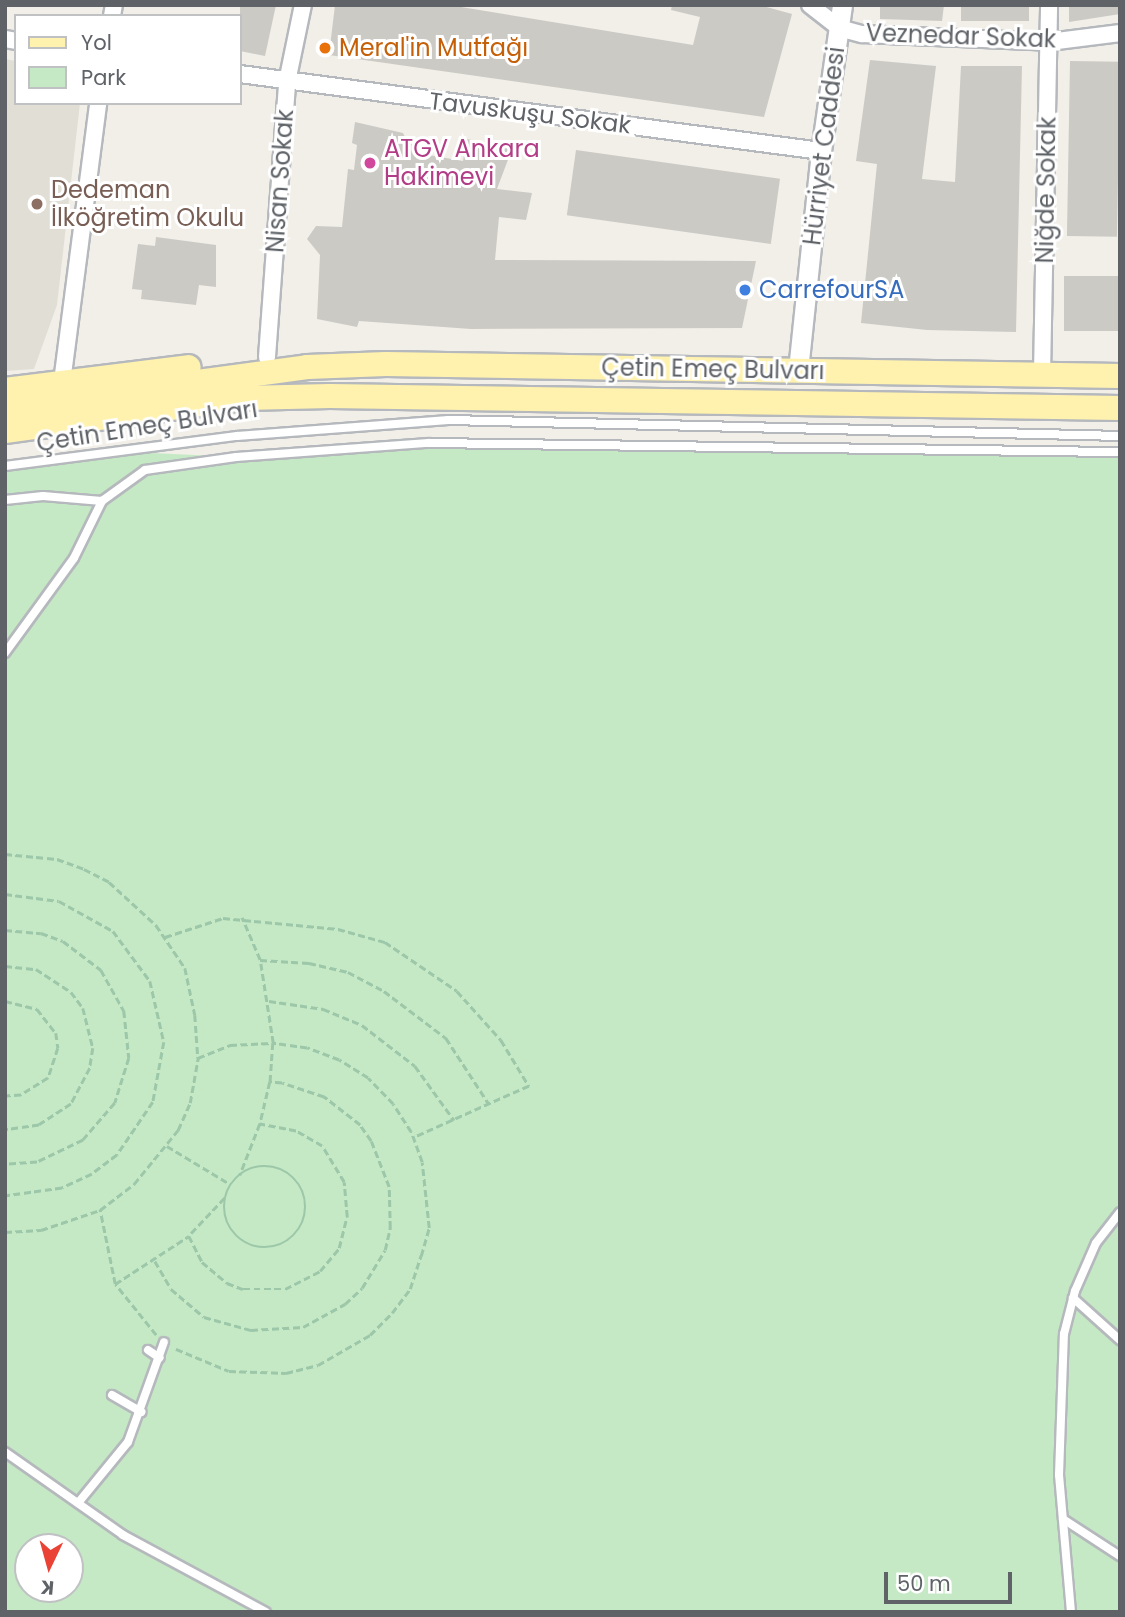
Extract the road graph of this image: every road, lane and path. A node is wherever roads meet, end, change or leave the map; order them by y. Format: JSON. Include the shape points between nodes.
{"nodes":[{"id":1,"x":303,"y":5,"type":"edge"},
{"id":2,"x":810,"y":5,"type":"edge"},
{"id":3,"x":842,"y":5,"type":"edge"},
{"id":4,"x":1049,"y":5,"type":"edge"},
{"id":5,"x":839,"y":28,"type":"junction"},
{"id":6,"x":1120,"y":33,"type":"edge"},
{"id":7,"x":1049,"y":42,"type":"junction"},
{"id":8,"x":242,"y":74,"type":"edge"},
{"id":9,"x":287,"y":82,"type":"junction"},
{"id":10,"x":98,"y":105,"type":"edge"},
{"id":11,"x":821,"y":151,"type":"junction"},
{"id":12,"x":267,"y":357,"type":"junction"},
{"id":13,"x":307,"y":367,"type":"junction"},
{"id":14,"x":798,"y":370,"type":"junction"},
{"id":15,"x":1042,"y":374,"type":"junction"},
{"id":16,"x":1120,"y":376,"type":"edge"},
{"id":17,"x":62,"y":382,"type":"junction"},
{"id":18,"x":5,"y":390,"type":"edge"},
{"id":19,"x":330,"y":396,"type":"junction"},
{"id":20,"x":5,"y":408,"type":"edge"},
{"id":21,"x":1120,"y":408,"type":"edge"},
{"id":22,"x":5,"y":431,"type":"edge"},
{"id":23,"x":1120,"y":436,"type":"edge"},
{"id":24,"x":5,"y":448,"type":"edge"},
{"id":25,"x":1120,"y":452,"type":"edge"},
{"id":26,"x":5,"y":466,"type":"edge"},
{"id":27,"x":5,"y":500,"type":"edge"},
{"id":28,"x":102,"y":501,"type":"junction"},
{"id":29,"x":5,"y":653,"type":"edge"},
{"id":30,"x":5,"y":854,"type":"edge"},
{"id":31,"x":5,"y":894,"type":"edge"},
{"id":32,"x":242,"y":918,"type":"junction"},
{"id":33,"x":5,"y":930,"type":"edge"},
{"id":34,"x":165,"y":937,"type":"junction"},
{"id":35,"x":260,"y":960,"type":"junction"},
{"id":36,"x":5,"y":966,"type":"edge"},
{"id":37,"x":5,"y":1000,"type":"edge"},
{"id":38,"x":270,"y":1001,"type":"junction"},
{"id":39,"x":273,"y":1043,"type":"junction"},
{"id":40,"x":198,"y":1058,"type":"junction"},
{"id":41,"x":270,"y":1082,"type":"junction"},
{"id":42,"x":5,"y":1096,"type":"edge"},
{"id":43,"x":489,"y":1104,"type":"junction"},
{"id":44,"x":454,"y":1120,"type":"junction"},
{"id":45,"x":260,"y":1124,"type":"junction"},
{"id":46,"x":5,"y":1130,"type":"edge"},
{"id":47,"x":413,"y":1138,"type":"junction"},
{"id":48,"x":167,"y":1146,"type":"junction"},
{"id":49,"x":5,"y":1164,"type":"edge"},
{"id":50,"x":240,"y":1175,"type":"junction"},
{"id":51,"x":231,"y":1184,"type":"junction"},
{"id":52,"x":5,"y":1195,"type":"edge"},
{"id":53,"x":225,"y":1198,"type":"junction"},
{"id":54,"x":100,"y":1210,"type":"junction"},
{"id":55,"x":1120,"y":1212,"type":"edge"},
{"id":56,"x":5,"y":1232,"type":"edge"},
{"id":57,"x":189,"y":1236,"type":"junction"},
{"id":58,"x":155,"y":1261,"type":"junction"},
{"id":59,"x":115,"y":1283,"type":"junction"},
{"id":60,"x":1073,"y":1298,"type":"junction"},
{"id":61,"x":1120,"y":1340,"type":"edge"},
{"id":62,"x":164,"y":1342,"type":"junction"},
{"id":63,"x":148,"y":1350,"type":"dead end"},
{"id":64,"x":160,"y":1358,"type":"junction"},
{"id":65,"x":112,"y":1395,"type":"dead end"},
{"id":66,"x":141,"y":1412,"type":"junction"},
{"id":67,"x":5,"y":1452,"type":"edge"},
{"id":68,"x":78,"y":1503,"type":"junction"},
{"id":69,"x":1063,"y":1519,"type":"junction"},
{"id":70,"x":1120,"y":1556,"type":"edge"},
{"id":71,"x":266,"y":1612,"type":"edge"},
{"id":72,"x":1071,"y":1612,"type":"edge"}],
"edges":[{"from":1,"to":9,"type":"street","name":"Nisan Sokak"},
{"from":2,"to":5,"type":"street","name":"Veznedar Sokak"},
{"from":3,"to":5,"type":"street","name":"Hürriyet Caddesi"},
{"from":4,"to":7,"type":"street","name":"Niğde Sokak"},
{"from":5,"to":7,"type":"street","name":"Veznedar Sokak","via":[[862,34]]},
{"from":5,"to":11,"type":"street","name":"Hürriyet Caddesi"},
{"from":6,"to":7,"type":"street","name":"Veznedar Sokak"},
{"from":7,"to":15,"type":"street","name":"Niğde Sokak"},
{"from":8,"to":9,"type":"street","name":"Tavuskuşu Sokak"},
{"from":9,"to":11,"type":"street","name":"Tavuskuşu Sokak"},
{"from":9,"to":12,"type":"street","name":"Nisan Sokak"},
{"from":10,"to":17,"type":"street"},
{"from":11,"to":14,"type":"street","name":"Hürriyet Caddesi"},
{"from":12,"to":13,"type":"main road","name":"Çetin Emeç Bulvarı"},
{"from":12,"to":17,"type":"main road","name":"Çetin Emeç Bulvarı"},
{"from":13,"to":14,"type":"main road","name":"Çetin Emeç Bulvarı"},
{"from":13,"to":20,"type":"main road","name":"Çetin Emeç Bulvarı"},
{"from":14,"to":15,"type":"main road","name":"Çetin Emeç Bulvarı"},
{"from":15,"to":16,"type":"main road","name":"Çetin Emeç Bulvarı"},
{"from":17,"to":18,"type":"main road","name":"Çetin Emeç Bulvarı"},
{"from":19,"to":21,"type":"main road","name":"Çetin Emeç Bulvarı"},
{"from":19,"to":22,"type":"main road","name":"Çetin Emeç Bulvarı","via":[[244,398]]},
{"from":19,"to":24,"type":"main road","name":"Çetin Emeç Bulvarı","via":[[222,417]]},
{"from":23,"to":26,"type":"lane","via":[[447,420],[237,436]]},
{"from":25,"to":28,"type":"lane","via":[[428,443],[236,457],[145,470]]},
{"from":27,"to":28,"type":"lane","via":[[43,496]]},
{"from":28,"to":29,"type":"lane","via":[[74,558]]},
{"from":30,"to":34,"type":"path","via":[[57,859],[109,882]]},
{"from":31,"to":52,"type":"path","via":[[59,901],[113,931],[150,981],[164,1042],[153,1102],[117,1155],[62,1188]]},
{"from":32,"to":34,"type":"path","via":[[198,923]]},
{"from":32,"to":35,"type":"path"},
{"from":32,"to":43,"type":"path","via":[[338,929],[386,942],[419,962],[479,1014],[529,1086]]},
{"from":33,"to":49,"type":"path","via":[[41,933],[84,953],[115,989],[129,1034],[125,1082],[102,1123],[61,1154],[37,1162]]},
{"from":34,"to":40,"type":"path","via":[[185,968]]},
{"from":35,"to":38,"type":"path"},
{"from":35,"to":43,"type":"path","via":[[309,963],[348,972],[384,991],[446,1038]]},
{"from":36,"to":46,"type":"path","via":[[36,970],[71,992],[86,1018],[93,1048],[90,1068],[71,1104],[39,1125]]},
{"from":37,"to":42,"type":"path","via":[[23,1002],[43,1014],[56,1033],[58,1048],[48,1078],[21,1095]]},
{"from":38,"to":39,"type":"path"},
{"from":38,"to":44,"type":"path","via":[[323,1009],[362,1025],[415,1066]]},
{"from":39,"to":40,"type":"path","via":[[230,1045]]},
{"from":39,"to":41,"type":"path"},
{"from":39,"to":47,"type":"path","via":[[339,1060],[368,1079],[393,1104]]},
{"from":40,"to":48,"type":"path","via":[[190,1103]]},
{"from":41,"to":45,"type":"path"},
{"from":41,"to":58,"type":"path","via":[[324,1097],[360,1125],[371,1141],[386,1176],[391,1207],[385,1250],[374,1270],[362,1288],[325,1317],[303,1327],[251,1330],[204,1317],[172,1289]]},
{"from":43,"to":44,"type":"path"},
{"from":44,"to":47,"type":"path"},
{"from":45,"to":50,"type":"path"},
{"from":45,"to":57,"type":"path","via":[[281,1126],[311,1138],[339,1169],[347,1217],[339,1248],[304,1282],[285,1289],[243,1289],[213,1275]]},
{"from":47,"to":62,"type":"path","via":[[422,1162],[429,1228],[410,1289],[370,1335],[318,1365],[255,1374],[206,1364]]},
{"from":48,"to":51,"type":"path"},
{"from":48,"to":54,"type":"path","via":[[134,1185]]},
{"from":50,"to":51,"type":"path"},
{"from":50,"to":53,"type":"path","via":[[271,1166],[295,1179],[306,1204],[299,1230],[277,1246],[250,1246],[230,1229]]},
{"from":51,"to":53,"type":"path"},
{"from":53,"to":57,"type":"path"},
{"from":54,"to":56,"type":"path","via":[[41,1230]]},
{"from":54,"to":59,"type":"path"},
{"from":55,"to":60,"type":"lane","via":[[1096,1242]]},
{"from":57,"to":58,"type":"path"},
{"from":58,"to":59,"type":"path"},
{"from":59,"to":62,"type":"path","via":[[148,1329]]},
{"from":60,"to":61,"type":"lane"},
{"from":60,"to":69,"type":"lane","via":[[1064,1334],[1059,1475]]},
{"from":62,"to":64,"type":"lane"},
{"from":63,"to":64,"type":"lane"},
{"from":64,"to":66,"type":"lane"},
{"from":65,"to":66,"type":"lane"},
{"from":66,"to":68,"type":"lane","via":[[121,1451]]},
{"from":67,"to":68,"type":"lane"},
{"from":68,"to":71,"type":"lane","via":[[123,1535]]},
{"from":69,"to":70,"type":"lane"},
{"from":69,"to":72,"type":"lane"}]}
